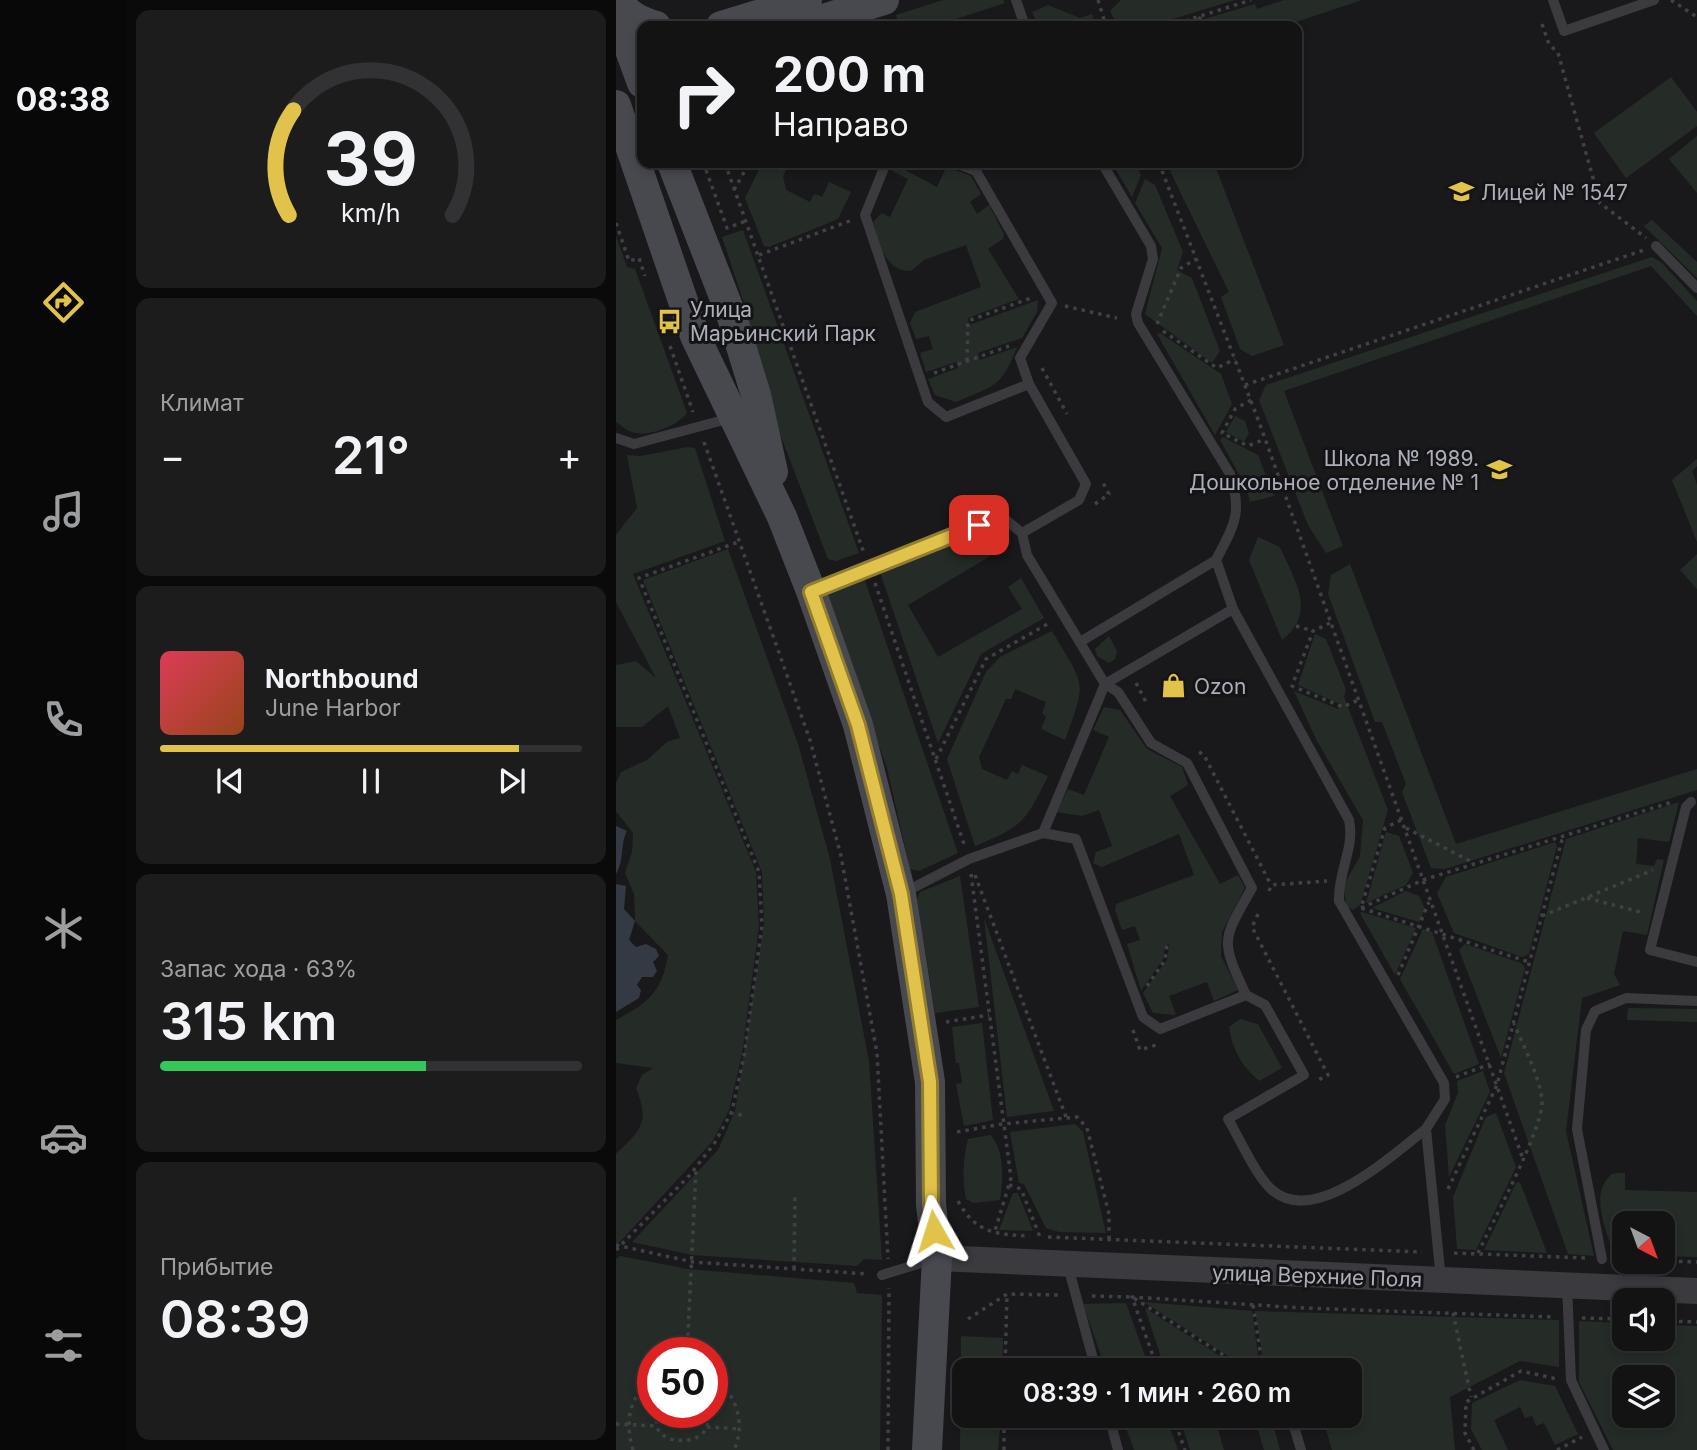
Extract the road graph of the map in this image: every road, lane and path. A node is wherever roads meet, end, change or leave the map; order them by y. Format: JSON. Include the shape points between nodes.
{"nodes":[{"id":1,"x":618,"y":0,"type":"edge"},
{"id":2,"x":807,"y":0,"type":"edge"},
{"id":3,"x":884,"y":0,"type":"edge"},
{"id":4,"x":1016,"y":0,"type":"edge"},
{"id":5,"x":1098,"y":0,"type":"edge"},
{"id":6,"x":1251,"y":0,"type":"edge"},
{"id":7,"x":1553,"y":0,"type":"edge"},
{"id":8,"x":1654,"y":0,"type":"edge"},
{"id":9,"x":1671,"y":0,"type":"edge"},
{"id":10,"x":616,"y":12,"type":"edge"},
{"id":11,"x":1202,"y":16,"type":"junction"},
{"id":12,"x":1696,"y":16,"type":"edge"},
{"id":13,"x":638,"y":21,"type":"edge"},
{"id":14,"x":738,"y":21,"type":"edge"},
{"id":15,"x":817,"y":21,"type":"edge"},
{"id":16,"x":1023,"y":21,"type":"edge"},
{"id":17,"x":1105,"y":21,"type":"edge"},
{"id":18,"x":1186,"y":21,"type":"edge"},
{"id":19,"x":1198,"y":21,"type":"edge"},
{"id":20,"x":1542,"y":22,"type":"dead end"},
{"id":21,"x":629,"y":51,"type":"edge"},
{"id":22,"x":637,"y":71,"type":"edge"},
{"id":23,"x":637,"y":85,"type":"edge"},
{"id":24,"x":616,"y":93,"type":"edge"},
{"id":25,"x":616,"y":105,"type":"edge"},
{"id":26,"x":616,"y":144,"type":"edge"},
{"id":27,"x":637,"y":165,"type":"edge"},
{"id":28,"x":638,"y":168,"type":"edge"},
{"id":29,"x":674,"y":168,"type":"edge"},
{"id":30,"x":727,"y":168,"type":"edge"},
{"id":31,"x":746,"y":168,"type":"edge"},
{"id":32,"x":884,"y":168,"type":"edge"},
{"id":33,"x":968,"y":168,"type":"edge"},
{"id":34,"x":1105,"y":168,"type":"edge"},
{"id":35,"x":1161,"y":168,"type":"edge"},
{"id":36,"x":706,"y":170,"type":"dead end"},
{"id":37,"x":639,"y":171,"type":"junction"},
{"id":38,"x":734,"y":190,"type":"junction"},
{"id":39,"x":865,"y":215,"type":"junction"},
{"id":40,"x":746,"y":221,"type":"junction"},
{"id":41,"x":616,"y":223,"type":"edge"},
{"id":42,"x":1656,"y":246,"type":"junction"},
{"id":43,"x":636,"y":250,"type":"dead end"},
{"id":44,"x":759,"y":255,"type":"junction"},
{"id":45,"x":639,"y":258,"type":"junction"},
{"id":46,"x":1196,"y":259,"type":"junction"},
{"id":47,"x":648,"y":284,"type":"dead end"},
{"id":48,"x":1697,"y":288,"type":"edge"},
{"id":49,"x":1046,"y":292,"type":"junction"},
{"id":50,"x":1065,"y":306,"type":"junction"},
{"id":51,"x":1060,"y":316,"type":"dead end"},
{"id":52,"x":1156,"y":327,"type":"junction"},
{"id":53,"x":1145,"y":334,"type":"junction"},
{"id":54,"x":666,"y":336,"type":"dead end"},
{"id":55,"x":1031,"y":339,"type":"junction"},
{"id":56,"x":1235,"y":359,"type":"junction"},
{"id":57,"x":967,"y":360,"type":"junction"},
{"id":58,"x":1038,"y":361,"type":"dead end"},
{"id":59,"x":919,"y":378,"type":"junction"},
{"id":60,"x":1030,"y":384,"type":"junction"},
{"id":61,"x":1245,"y":385,"type":"junction"},
{"id":62,"x":1251,"y":400,"type":"junction"},
{"id":63,"x":733,"y":418,"type":"junction"},
{"id":64,"x":1071,"y":421,"type":"dead end"},
{"id":65,"x":698,"y":428,"type":"junction"},
{"id":66,"x":616,"y":438,"type":"edge"},
{"id":67,"x":1265,"y":439,"type":"junction"},
{"id":68,"x":1097,"y":470,"type":"dead end"},
{"id":69,"x":1087,"y":509,"type":"dead end"},
{"id":70,"x":782,"y":517,"type":"junction"},
{"id":71,"x":1022,"y":533,"type":"junction"},
{"id":72,"x":741,"y":541,"type":"junction"},
{"id":73,"x":1216,"y":560,"type":"junction"},
{"id":74,"x":869,"y":567,"type":"junction"},
{"id":75,"x":811,"y":592,"type":"junction"},
{"id":76,"x":1233,"y":609,"type":"junction"},
{"id":77,"x":1064,"y":614,"type":"junction"},
{"id":78,"x":1330,"y":623,"type":"junction"},
{"id":79,"x":1296,"y":626,"type":"dead end"},
{"id":80,"x":1313,"y":631,"type":"junction"},
{"id":81,"x":1080,"y":642,"type":"junction"},
{"id":82,"x":1138,"y":676,"type":"dead end"},
{"id":83,"x":1105,"y":684,"type":"junction"},
{"id":84,"x":1292,"y":686,"type":"junction"},
{"id":85,"x":1279,"y":693,"type":"junction"},
{"id":86,"x":1358,"y":700,"type":"junction"},
{"id":87,"x":1152,"y":714,"type":"dead end"},
{"id":88,"x":1194,"y":750,"type":"dead end"},
{"id":89,"x":936,"y":759,"type":"junction"},
{"id":90,"x":1685,"y":801,"type":"joint"},
{"id":91,"x":1402,"y":820,"type":"junction"},
{"id":92,"x":1405,"y":828,"type":"junction"},
{"id":93,"x":1043,"y":833,"type":"junction"},
{"id":94,"x":1563,"y":836,"type":"junction"},
{"id":95,"x":969,"y":859,"type":"junction"},
{"id":96,"x":1672,"y":862,"type":"junction"},
{"id":97,"x":1475,"y":863,"type":"junction"},
{"id":98,"x":1331,"y":871,"type":"dead end"},
{"id":99,"x":1423,"y":880,"type":"junction"},
{"id":100,"x":1328,"y":881,"type":"junction"},
{"id":101,"x":1271,"y":885,"type":"junction"},
{"id":102,"x":1326,"y":891,"type":"dead end"},
{"id":103,"x":901,"y":894,"type":"junction"},
{"id":104,"x":1266,"y":896,"type":"dead end"},
{"id":105,"x":1585,"y":897,"type":"junction"},
{"id":106,"x":1430,"y":900,"type":"junction"},
{"id":107,"x":1262,"y":906,"type":"dead end"},
{"id":108,"x":1361,"y":908,"type":"junction"},
{"id":109,"x":1348,"y":915,"type":"junction"},
{"id":110,"x":1542,"y":916,"type":"junction"},
{"id":111,"x":1658,"y":916,"type":"junction"},
{"id":112,"x":1421,"y":925,"type":"junction"},
{"id":113,"x":1441,"y":931,"type":"junction"},
{"id":114,"x":1167,"y":944,"type":"dead end"},
{"id":115,"x":1529,"y":962,"type":"junction"},
{"id":116,"x":1697,"y":962,"type":"edge"},
{"id":117,"x":1391,"y":991,"type":"junction"},
{"id":118,"x":1246,"y":995,"type":"junction"},
{"id":119,"x":1136,"y":999,"type":"junction"},
{"id":120,"x":1697,"y":1001,"type":"edge"},
{"id":121,"x":1513,"y":1022,"type":"junction"},
{"id":122,"x":1317,"y":1081,"type":"dead end"},
{"id":123,"x":1497,"y":1085,"type":"junction"},
{"id":124,"x":730,"y":1113,"type":"junction"},
{"id":125,"x":747,"y":1116,"type":"dead end"},
{"id":126,"x":1066,"y":1117,"type":"junction"},
{"id":127,"x":1002,"y":1124,"type":"junction"},
{"id":128,"x":1426,"y":1129,"type":"junction"},
{"id":129,"x":956,"y":1132,"type":"dead end"},
{"id":130,"x":1523,"y":1159,"type":"junction"},
{"id":131,"x":696,"y":1167,"type":"junction"},
{"id":132,"x":1009,"y":1185,"type":"junction"},
{"id":133,"x":794,"y":1195,"type":"dead end"},
{"id":134,"x":958,"y":1203,"type":"dead end"},
{"id":135,"x":1434,"y":1219,"type":"junction"},
{"id":136,"x":994,"y":1234,"type":"junction"},
{"id":137,"x":1040,"y":1237,"type":"junction"},
{"id":138,"x":1109,"y":1239,"type":"junction"},
{"id":139,"x":617,"y":1248,"type":"edge"},
{"id":140,"x":1437,"y":1252,"type":"junction"},
{"id":141,"x":1478,"y":1254,"type":"junction"},
{"id":142,"x":937,"y":1258,"type":"junction"},
{"id":143,"x":1602,"y":1259,"type":"joint"},
{"id":144,"x":1675,"y":1261,"type":"edge"},
{"id":145,"x":693,"y":1262,"type":"junction"},
{"id":146,"x":1697,"y":1262,"type":"edge"},
{"id":147,"x":1068,"y":1266,"type":"junction"},
{"id":148,"x":794,"y":1269,"type":"junction"},
{"id":149,"x":886,"y":1274,"type":"junction"},
{"id":150,"x":1441,"y":1280,"type":"junction"},
{"id":151,"x":1567,"y":1285,"type":"junction"},
{"id":152,"x":1697,"y":1292,"type":"edge"},
{"id":153,"x":1132,"y":1297,"type":"junction"},
{"id":154,"x":1253,"y":1305,"type":"junction"},
{"id":155,"x":1453,"y":1313,"type":"junction"},
{"id":156,"x":1569,"y":1318,"type":"junction"},
{"id":157,"x":968,"y":1320,"type":"dead end"},
{"id":158,"x":1612,"y":1320,"type":"edge"},
{"id":159,"x":1675,"y":1321,"type":"edge"},
{"id":160,"x":1697,"y":1322,"type":"edge"},
{"id":161,"x":688,"y":1337,"type":"edge"},
{"id":162,"x":1005,"y":1358,"type":"edge"},
{"id":163,"x":1093,"y":1358,"type":"edge"},
{"id":164,"x":1154,"y":1358,"type":"edge"},
{"id":165,"x":1228,"y":1358,"type":"edge"},
{"id":166,"x":1261,"y":1358,"type":"edge"},
{"id":167,"x":1559,"y":1390,"type":"dead end"},
{"id":168,"x":728,"y":1392,"type":"edge"},
{"id":169,"x":637,"y":1394,"type":"edge"},
{"id":170,"x":1471,"y":1398,"type":"junction"},
{"id":171,"x":616,"y":1424,"type":"edge"},
{"id":172,"x":628,"y":1425,"type":"junction"},
{"id":173,"x":637,"y":1425,"type":"edge"},
{"id":174,"x":1576,"y":1426,"type":"dead end"},
{"id":175,"x":658,"y":1428,"type":"edge"},
{"id":176,"x":706,"y":1428,"type":"edge"},
{"id":177,"x":724,"y":1428,"type":"edge"},
{"id":178,"x":1004,"y":1428,"type":"edge"},
{"id":179,"x":1112,"y":1428,"type":"edge"},
{"id":180,"x":1177,"y":1428,"type":"edge"},
{"id":181,"x":1295,"y":1428,"type":"edge"},
{"id":182,"x":740,"y":1429,"type":"junction"},
{"id":183,"x":666,"y":1444,"type":"dead end"},
{"id":184,"x":697,"y":1445,"type":"dead end"},
{"id":185,"x":633,"y":1450,"type":"edge"},
{"id":186,"x":734,"y":1450,"type":"edge"},
{"id":187,"x":888,"y":1450,"type":"edge"},
{"id":188,"x":927,"y":1450,"type":"edge"},
{"id":189,"x":1004,"y":1450,"type":"edge"},
{"id":190,"x":1118,"y":1450,"type":"edge"},
{"id":191,"x":1185,"y":1450,"type":"edge"},
{"id":192,"x":1301,"y":1450,"type":"edge"},
{"id":193,"x":1474,"y":1450,"type":"edge"},
{"id":194,"x":1557,"y":1450,"type":"edge"},
{"id":195,"x":1604,"y":1450,"type":"edge"}],
"edges":[{"from":1,"to":13,"type":"main road"},
{"from":2,"to":14,"type":"main road"},
{"from":3,"to":15,"type":"main road"},
{"from":4,"to":16,"type":"lane"},
{"from":5,"to":17,"type":"path"},
{"from":6,"to":11,"type":"path"},
{"from":7,"to":8,"type":"lane","via":[[1564,31]]},
{"from":9,"to":12,"type":"path"},
{"from":10,"to":21,"type":"main road"},
{"from":11,"to":18,"type":"path"},
{"from":11,"to":19,"type":"path"},
{"from":20,"to":42,"type":"path","via":[[1549,44],[1558,53],[1600,203]]},
{"from":21,"to":22,"type":"main road"},
{"from":23,"to":24,"type":"main road"},
{"from":25,"to":27,"type":"main road"},
{"from":26,"to":37,"type":"main road"},
{"from":28,"to":37,"type":"main road"},
{"from":29,"to":70,"type":"main road","via":[[732,317],[756,395]]},
{"from":30,"to":38,"type":"path"},
{"from":31,"to":38,"type":"path"},
{"from":32,"to":39,"type":"lane"},
{"from":33,"to":49,"type":"lane","via":[[976,171]]},
{"from":34,"to":53,"type":"lane","via":[[1151,246],[1153,258],[1136,314]]},
{"from":35,"to":46,"type":"path"},
{"from":36,"to":40,"type":"path","via":[[727,228]]},
{"from":37,"to":63,"type":"main road","via":[[695,336]]},
{"from":38,"to":40,"type":"path"},
{"from":39,"to":44,"type":"path"},
{"from":39,"to":59,"type":"lane"},
{"from":40,"to":44,"type":"path"},
{"from":41,"to":45,"type":"path","via":[[629,261]]},
{"from":42,"to":48,"type":"lane"},
{"from":42,"to":61,"type":"path"},
{"from":43,"to":45,"type":"path"},
{"from":44,"to":74,"type":"path"},
{"from":45,"to":47,"type":"path"},
{"from":46,"to":52,"type":"path","via":[[1181,268]]},
{"from":46,"to":56,"type":"path"},
{"from":49,"to":50,"type":"path","via":[[1056,289]]},
{"from":49,"to":55,"type":"lane","via":[[1052,303]]},
{"from":49,"to":57,"type":"path","via":[[968,321]]},
{"from":50,"to":51,"type":"path"},
{"from":50,"to":53,"type":"path","via":[[1117,318],[1133,342]]},
{"from":52,"to":53,"type":"path"},
{"from":52,"to":56,"type":"path","via":[[1216,368]]},
{"from":53,"to":73,"type":"lane","via":[[1230,474],[1239,500],[1233,526]]},
{"from":54,"to":65,"type":"path"},
{"from":55,"to":57,"type":"path"},
{"from":55,"to":60,"type":"lane","via":[[1020,358]]},
{"from":56,"to":61,"type":"path"},
{"from":57,"to":59,"type":"path"},
{"from":58,"to":64,"type":"path"},
{"from":59,"to":60,"type":"lane","via":[[928,402],[946,417]]},
{"from":60,"to":71,"type":"lane","via":[[1086,484],[1079,500]]},
{"from":61,"to":62,"type":"path"},
{"from":62,"to":67,"type":"path"},
{"from":62,"to":67,"type":"path","via":[[1235,409],[1222,433],[1248,446]]},
{"from":63,"to":65,"type":"lane"},
{"from":63,"to":70,"type":"main road"},
{"from":65,"to":66,"type":"lane","via":[[634,444]]},
{"from":65,"to":72,"type":"path"},
{"from":67,"to":78,"type":"path"},
{"from":68,"to":69,"type":"path","via":[[1109,494]]},
{"from":70,"to":75,"type":"main road"},
{"from":71,"to":74,"type":"lane","via":[[1001,516]]},
{"from":71,"to":77,"type":"lane","via":[[1027,555]]},
{"from":72,"to":124,"type":"path","via":[[639,578],[759,872],[762,926],[744,1056]]},
{"from":72,"to":149,"type":"path","via":[[810,740],[841,856],[877,1053]]},
{"from":73,"to":76,"type":"lane"},
{"from":73,"to":81,"type":"lane"},
{"from":74,"to":75,"type":"lane"},
{"from":74,"to":89,"type":"path"},
{"from":75,"to":103,"type":"main road","via":[[858,725]]},
{"from":76,"to":83,"type":"lane"},
{"from":76,"to":85,"type":"lane"},
{"from":77,"to":81,"type":"lane"},
{"from":77,"to":89,"type":"path","via":[[986,659]]},
{"from":78,"to":80,"type":"path"},
{"from":78,"to":86,"type":"path"},
{"from":79,"to":80,"type":"path"},
{"from":80,"to":84,"type":"path"},
{"from":81,"to":83,"type":"lane"},
{"from":82,"to":87,"type":"path","via":[[1136,684]]},
{"from":83,"to":93,"type":"lane"},
{"from":83,"to":118,"type":"lane","via":[[1118,692],[1151,743],[1187,763],[1252,888],[1226,934],[1226,953]]},
{"from":84,"to":85,"type":"path"},
{"from":84,"to":86,"type":"path","via":[[1343,707]]},
{"from":85,"to":109,"type":"lane","via":[[1349,820],[1353,838],[1339,879],[1339,901]]},
{"from":86,"to":91,"type":"path"},
{"from":88,"to":101,"type":"path","via":[[1205,755]]},
{"from":89,"to":95,"type":"path"},
{"from":90,"to":94,"type":"path"},
{"from":90,"to":96,"type":"lane"},
{"from":91,"to":92,"type":"path"},
{"from":91,"to":108,"type":"path","via":[[1385,828]]},
{"from":92,"to":97,"type":"path"},
{"from":92,"to":99,"type":"path"},
{"from":93,"to":95,"type":"lane"},
{"from":93,"to":119,"type":"lane","via":[[1076,839]]},
{"from":94,"to":97,"type":"path"},
{"from":94,"to":110,"type":"path"},
{"from":95,"to":103,"type":"lane"},
{"from":95,"to":126,"type":"path"},
{"from":95,"to":127,"type":"path"},
{"from":96,"to":105,"type":"path"},
{"from":96,"to":111,"type":"lane"},
{"from":97,"to":99,"type":"path"},
{"from":98,"to":100,"type":"path"},
{"from":99,"to":106,"type":"path"},
{"from":99,"to":108,"type":"path"},
{"from":100,"to":101,"type":"path"},
{"from":100,"to":102,"type":"path"},
{"from":101,"to":104,"type":"path"},
{"from":103,"to":142,"type":"main road","via":[[930,1082],[931,1203]]},
{"from":105,"to":110,"type":"path"},
{"from":105,"to":111,"type":"path"},
{"from":106,"to":112,"type":"path"},
{"from":106,"to":113,"type":"path"},
{"from":107,"to":122,"type":"path","via":[[1252,927],[1328,1075]]},
{"from":108,"to":109,"type":"path"},
{"from":108,"to":112,"type":"path"},
{"from":109,"to":117,"type":"lane"},
{"from":110,"to":115,"type":"path"},
{"from":111,"to":116,"type":"lane","via":[[1650,950]]},
{"from":112,"to":113,"type":"path"},
{"from":112,"to":117,"type":"path"},
{"from":113,"to":115,"type":"path"},
{"from":113,"to":123,"type":"path"},
{"from":114,"to":119,"type":"path","via":[[1165,960]]},
{"from":115,"to":121,"type":"path"},
{"from":117,"to":128,"type":"lane","via":[[1444,1083],[1445,1099]]},
{"from":118,"to":119,"type":"lane","via":[[1160,1029],[1143,1017]]},
{"from":118,"to":128,"type":"lane","via":[[1265,1005],[1304,1075],[1228,1119],[1269,1187],[1285,1200],[1305,1200],[1346,1189]]},
{"from":120,"to":143,"type":"lane","via":[[1626,998],[1595,1011],[1586,1030],[1577,1129]]},
{"from":121,"to":123,"type":"path"},
{"from":121,"to":130,"type":"path","via":[[1542,1101]]},
{"from":123,"to":130,"type":"path"},
{"from":123,"to":135,"type":"path"},
{"from":124,"to":125,"type":"path"},
{"from":124,"to":131,"type":"path"},
{"from":126,"to":127,"type":"path"},
{"from":126,"to":138,"type":"path","via":[[1077,1118],[1087,1128],[1109,1214]]},
{"from":127,"to":129,"type":"path"},
{"from":127,"to":132,"type":"path"},
{"from":128,"to":135,"type":"lane"},
{"from":130,"to":141,"type":"path"},
{"from":131,"to":139,"type":"path"},
{"from":131,"to":145,"type":"path"},
{"from":132,"to":136,"type":"path"},
{"from":132,"to":137,"type":"path","via":[[1020,1189]]},
{"from":133,"to":148,"type":"path"},
{"from":134,"to":136,"type":"path","via":[[976,1225]]},
{"from":135,"to":140,"type":"lane"},
{"from":136,"to":137,"type":"path"},
{"from":137,"to":138,"type":"path"},
{"from":138,"to":140,"type":"path"},
{"from":139,"to":145,"type":"path"},
{"from":140,"to":141,"type":"path"},
{"from":140,"to":150,"type":"lane"},
{"from":141,"to":143,"type":"path"},
{"from":142,"to":147,"type":"street","name":"улица Верхние Поля"},
{"from":142,"to":149,"type":"lane"},
{"from":142,"to":188,"type":"main road"},
{"from":144,"to":146,"type":"path"},
{"from":145,"to":148,"type":"path"},
{"from":145,"to":161,"type":"path"},
{"from":147,"to":150,"type":"street","name":"улица Верхние Поля"},
{"from":147,"to":163,"type":"lane"},
{"from":148,"to":149,"type":"path"},
{"from":149,"to":187,"type":"path","via":[[891,1324]]},
{"from":150,"to":151,"type":"street","name":"улица Верхние Поля"},
{"from":151,"to":152,"type":"street","name":"улица Верхние Поля"},
{"from":151,"to":156,"type":"lane"},
{"from":153,"to":154,"type":"path"},
{"from":153,"to":164,"type":"path"},
{"from":153,"to":165,"type":"path"},
{"from":154,"to":155,"type":"path"},
{"from":154,"to":166,"type":"path"},
{"from":155,"to":156,"type":"path"},
{"from":155,"to":170,"type":"path"},
{"from":156,"to":158,"type":"path"},
{"from":156,"to":195,"type":"lane","via":[[1571,1380]]},
{"from":157,"to":162,"type":"path","via":[[1007,1294]]},
{"from":159,"to":160,"type":"path"},
{"from":167,"to":170,"type":"path","via":[[1553,1378],[1521,1371]]},
{"from":168,"to":182,"type":"path","via":[[738,1411]]},
{"from":169,"to":172,"type":"path"},
{"from":170,"to":193,"type":"path","via":[[1466,1402],[1465,1433]]},
{"from":171,"to":172,"type":"path"},
{"from":172,"to":173,"type":"path"},
{"from":172,"to":185,"type":"path"},
{"from":174,"to":194,"type":"path","via":[[1582,1437]]},
{"from":175,"to":183,"type":"path"},
{"from":176,"to":184,"type":"path"},
{"from":177,"to":182,"type":"path"},
{"from":178,"to":189,"type":"path"},
{"from":179,"to":190,"type":"lane"},
{"from":180,"to":191,"type":"path"},
{"from":181,"to":192,"type":"lane"},
{"from":182,"to":186,"type":"path"}]}
